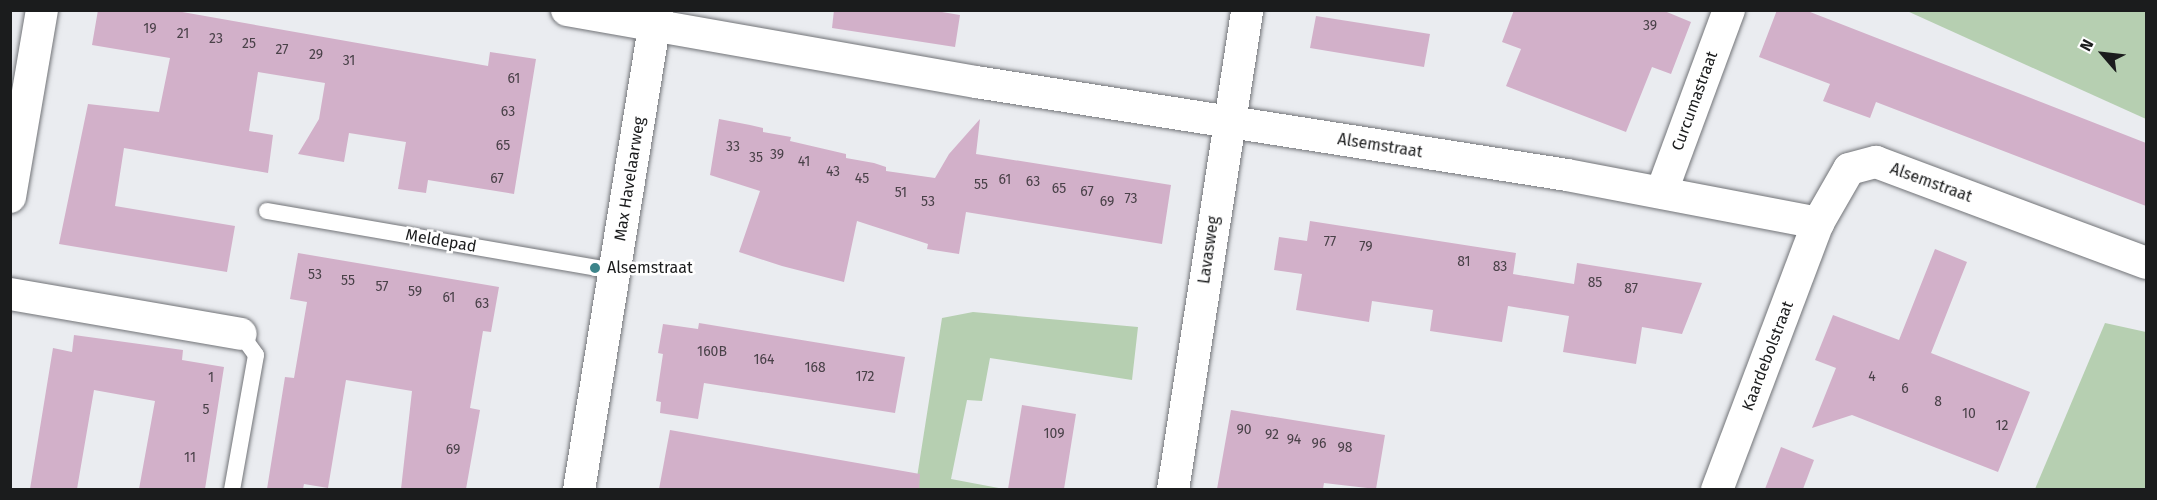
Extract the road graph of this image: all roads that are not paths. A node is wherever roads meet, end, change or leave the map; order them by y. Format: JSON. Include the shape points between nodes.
{"nodes":[{"id":1,"x":42,"y":10,"type":"edge"},
{"id":2,"x":567,"y":10,"type":"edge"},
{"id":3,"x":1247,"y":10,"type":"edge"},
{"id":4,"x":1729,"y":10,"type":"edge"},
{"id":5,"x":656,"y":17,"type":"edge"},
{"id":6,"x":1228,"y":123,"type":"junction"},
{"id":7,"x":1662,"y":191,"type":"junction"},
{"id":8,"x":10,"y":197,"type":"edge"},
{"id":9,"x":267,"y":211,"type":"dead end"},
{"id":10,"x":1818,"y":223,"type":"junction"},
{"id":11,"x":2146,"y":263,"type":"edge"},
{"id":12,"x":615,"y":271,"type":"junction"},
{"id":13,"x":10,"y":294,"type":"edge"},
{"id":14,"x":241,"y":334,"type":"joint"},
{"id":15,"x":232,"y":489,"type":"edge"},
{"id":16,"x":579,"y":489,"type":"edge"},
{"id":17,"x":1173,"y":489,"type":"edge"},
{"id":18,"x":1717,"y":489,"type":"edge"}],
"edges":[{"from":1,"to":8,"type":"street"},
{"from":2,"to":5,"type":"street","name":"Alsemstraat"},
{"from":3,"to":6,"type":"street","name":"Lavasweg"},
{"from":4,"to":7,"type":"street","name":"Curcumastraat"},
{"from":5,"to":6,"type":"street","name":"Alsemstraat"},
{"from":5,"to":12,"type":"street","name":"Max Havelaarweg"},
{"from":6,"to":7,"type":"street","name":"Alsemstraat"},
{"from":6,"to":17,"type":"street","name":"Lavasweg"},
{"from":7,"to":10,"type":"street","name":"Alsemstraat"},
{"from":9,"to":12,"type":"lane","name":"Meldepad"},
{"from":10,"to":11,"type":"street","name":"Alsemstraat","via":[[1849,169],[1876,162]]},
{"from":10,"to":18,"type":"street","name":"Kaardebolstraat"},
{"from":12,"to":16,"type":"street","name":"Max Havelaarweg"},
{"from":13,"to":14,"type":"street"},
{"from":14,"to":15,"type":"lane","via":[[256,355]]}]}
